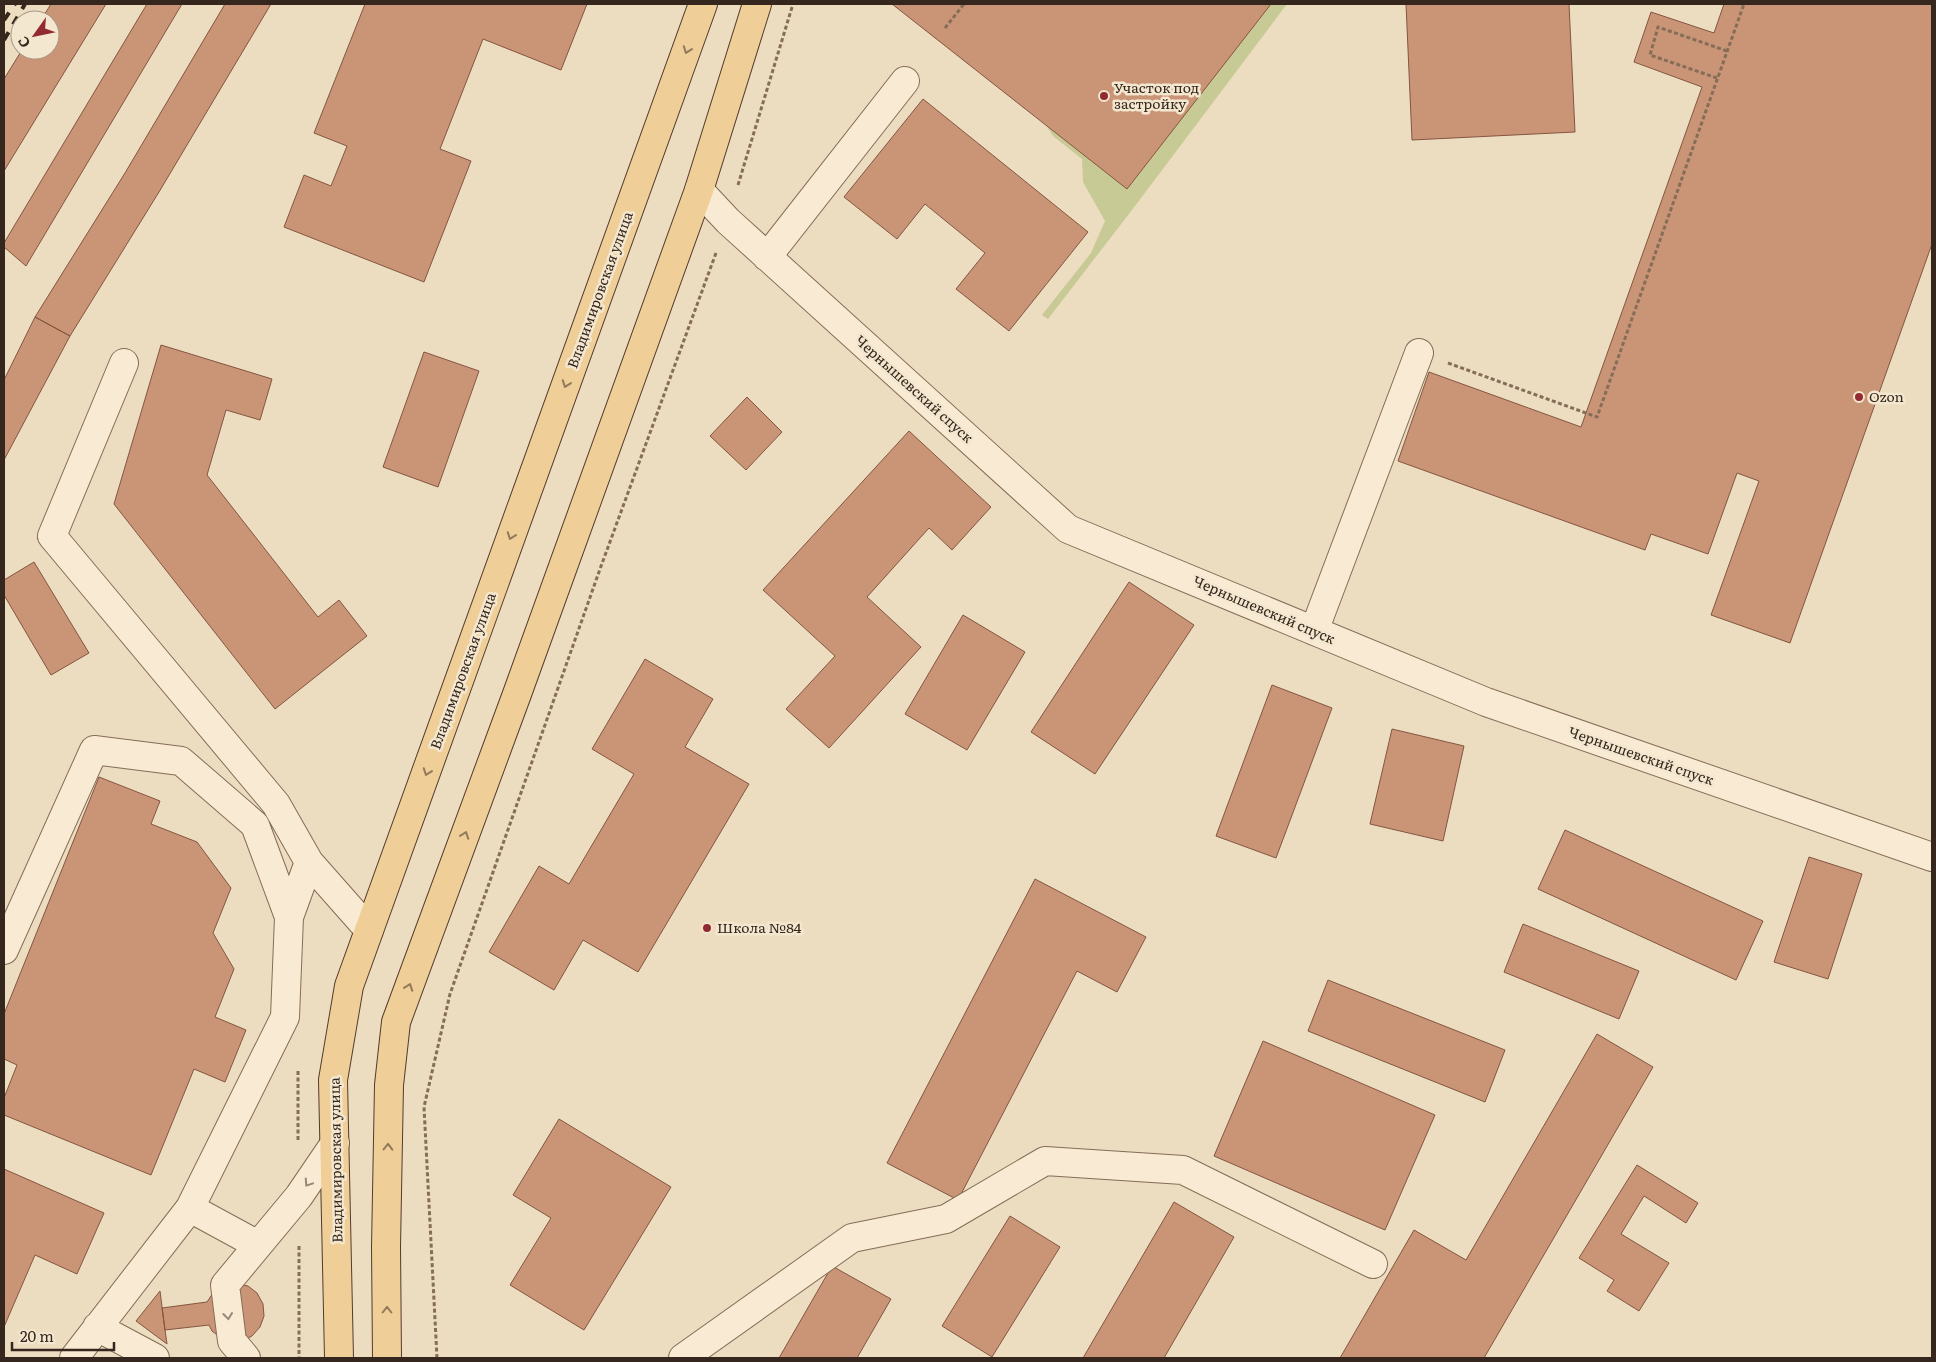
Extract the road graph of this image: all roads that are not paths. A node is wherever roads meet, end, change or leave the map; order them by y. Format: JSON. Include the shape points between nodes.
{"nodes":[{"id":1,"x":703,"y":4,"type":"edge"},
{"id":2,"x":757,"y":4,"type":"edge"},
{"id":3,"x":905,"y":81,"type":"dead end"},
{"id":4,"x":699,"y":190,"type":"junction"},
{"id":5,"x":767,"y":257,"type":"junction"},
{"id":6,"x":1419,"y":353,"type":"road end"},
{"id":7,"x":124,"y":363,"type":"dead end"},
{"id":8,"x":1314,"y":632,"type":"junction"},
{"id":9,"x":1932,"y":857,"type":"edge"},
{"id":10,"x":309,"y":862,"type":"junction"},
{"id":11,"x":289,"y":916,"type":"junction"},
{"id":12,"x":370,"y":930,"type":"junction"},
{"id":13,"x":4,"y":950,"type":"edge"},
{"id":14,"x":335,"y":1143,"type":"junction"},
{"id":15,"x":190,"y":1208,"type":"junction"},
{"id":16,"x":258,"y":1245,"type":"junction"},
{"id":17,"x":1373,"y":1264,"type":"dead end"},
{"id":18,"x":97,"y":1328,"type":"junction"},
{"id":19,"x":74,"y":1358,"type":"edge"},
{"id":20,"x":155,"y":1358,"type":"edge"},
{"id":21,"x":246,"y":1358,"type":"edge"},
{"id":22,"x":339,"y":1358,"type":"edge"},
{"id":23,"x":387,"y":1358,"type":"edge"},
{"id":24,"x":683,"y":1358,"type":"edge"}],
"edges":[{"from":1,"to":12,"type":"main road","name":"Владимировская улица","one_way":true},
{"from":2,"to":4,"type":"main road"},
{"from":3,"to":5,"type":"street"},
{"from":4,"to":5,"type":"street","name":"Чернышевский спуск"},
{"from":23,"to":4,"type":"main road","one_way":true,"via":[[388,1085],[396,1022]]},
{"from":5,"to":8,"type":"street","name":"Чернышевский спуск","via":[[1068,529]]},
{"from":6,"to":8,"type":"street"},
{"from":7,"to":10,"type":"street","via":[[52,536],[276,804]]},
{"from":8,"to":9,"type":"street","name":"Чернышевский спуск","via":[[1486,702]]},
{"from":10,"to":11,"type":"street"},
{"from":10,"to":12,"type":"street"},
{"from":11,"to":13,"type":"street","via":[[254,825],[182,761],[94,750]]},
{"from":11,"to":15,"type":"street","via":[[284,1017]]},
{"from":12,"to":14,"type":"main road","name":"Владимировская улица","via":[[350,986],[333,1080]]},
{"from":14,"to":16,"type":"street","one_way":true,"via":[[299,1196]]},
{"from":14,"to":22,"type":"main road","name":"Владимировская улица"},
{"from":15,"to":16,"type":"street"},
{"from":15,"to":18,"type":"street"},
{"from":16,"to":21,"type":"street","one_way":true,"via":[[224,1285],[232,1341]]},
{"from":17,"to":24,"type":"street","via":[[1183,1170],[1045,1161],[946,1218],[852,1238]]},
{"from":18,"to":19,"type":"street"},
{"from":18,"to":20,"type":"street"}]}
